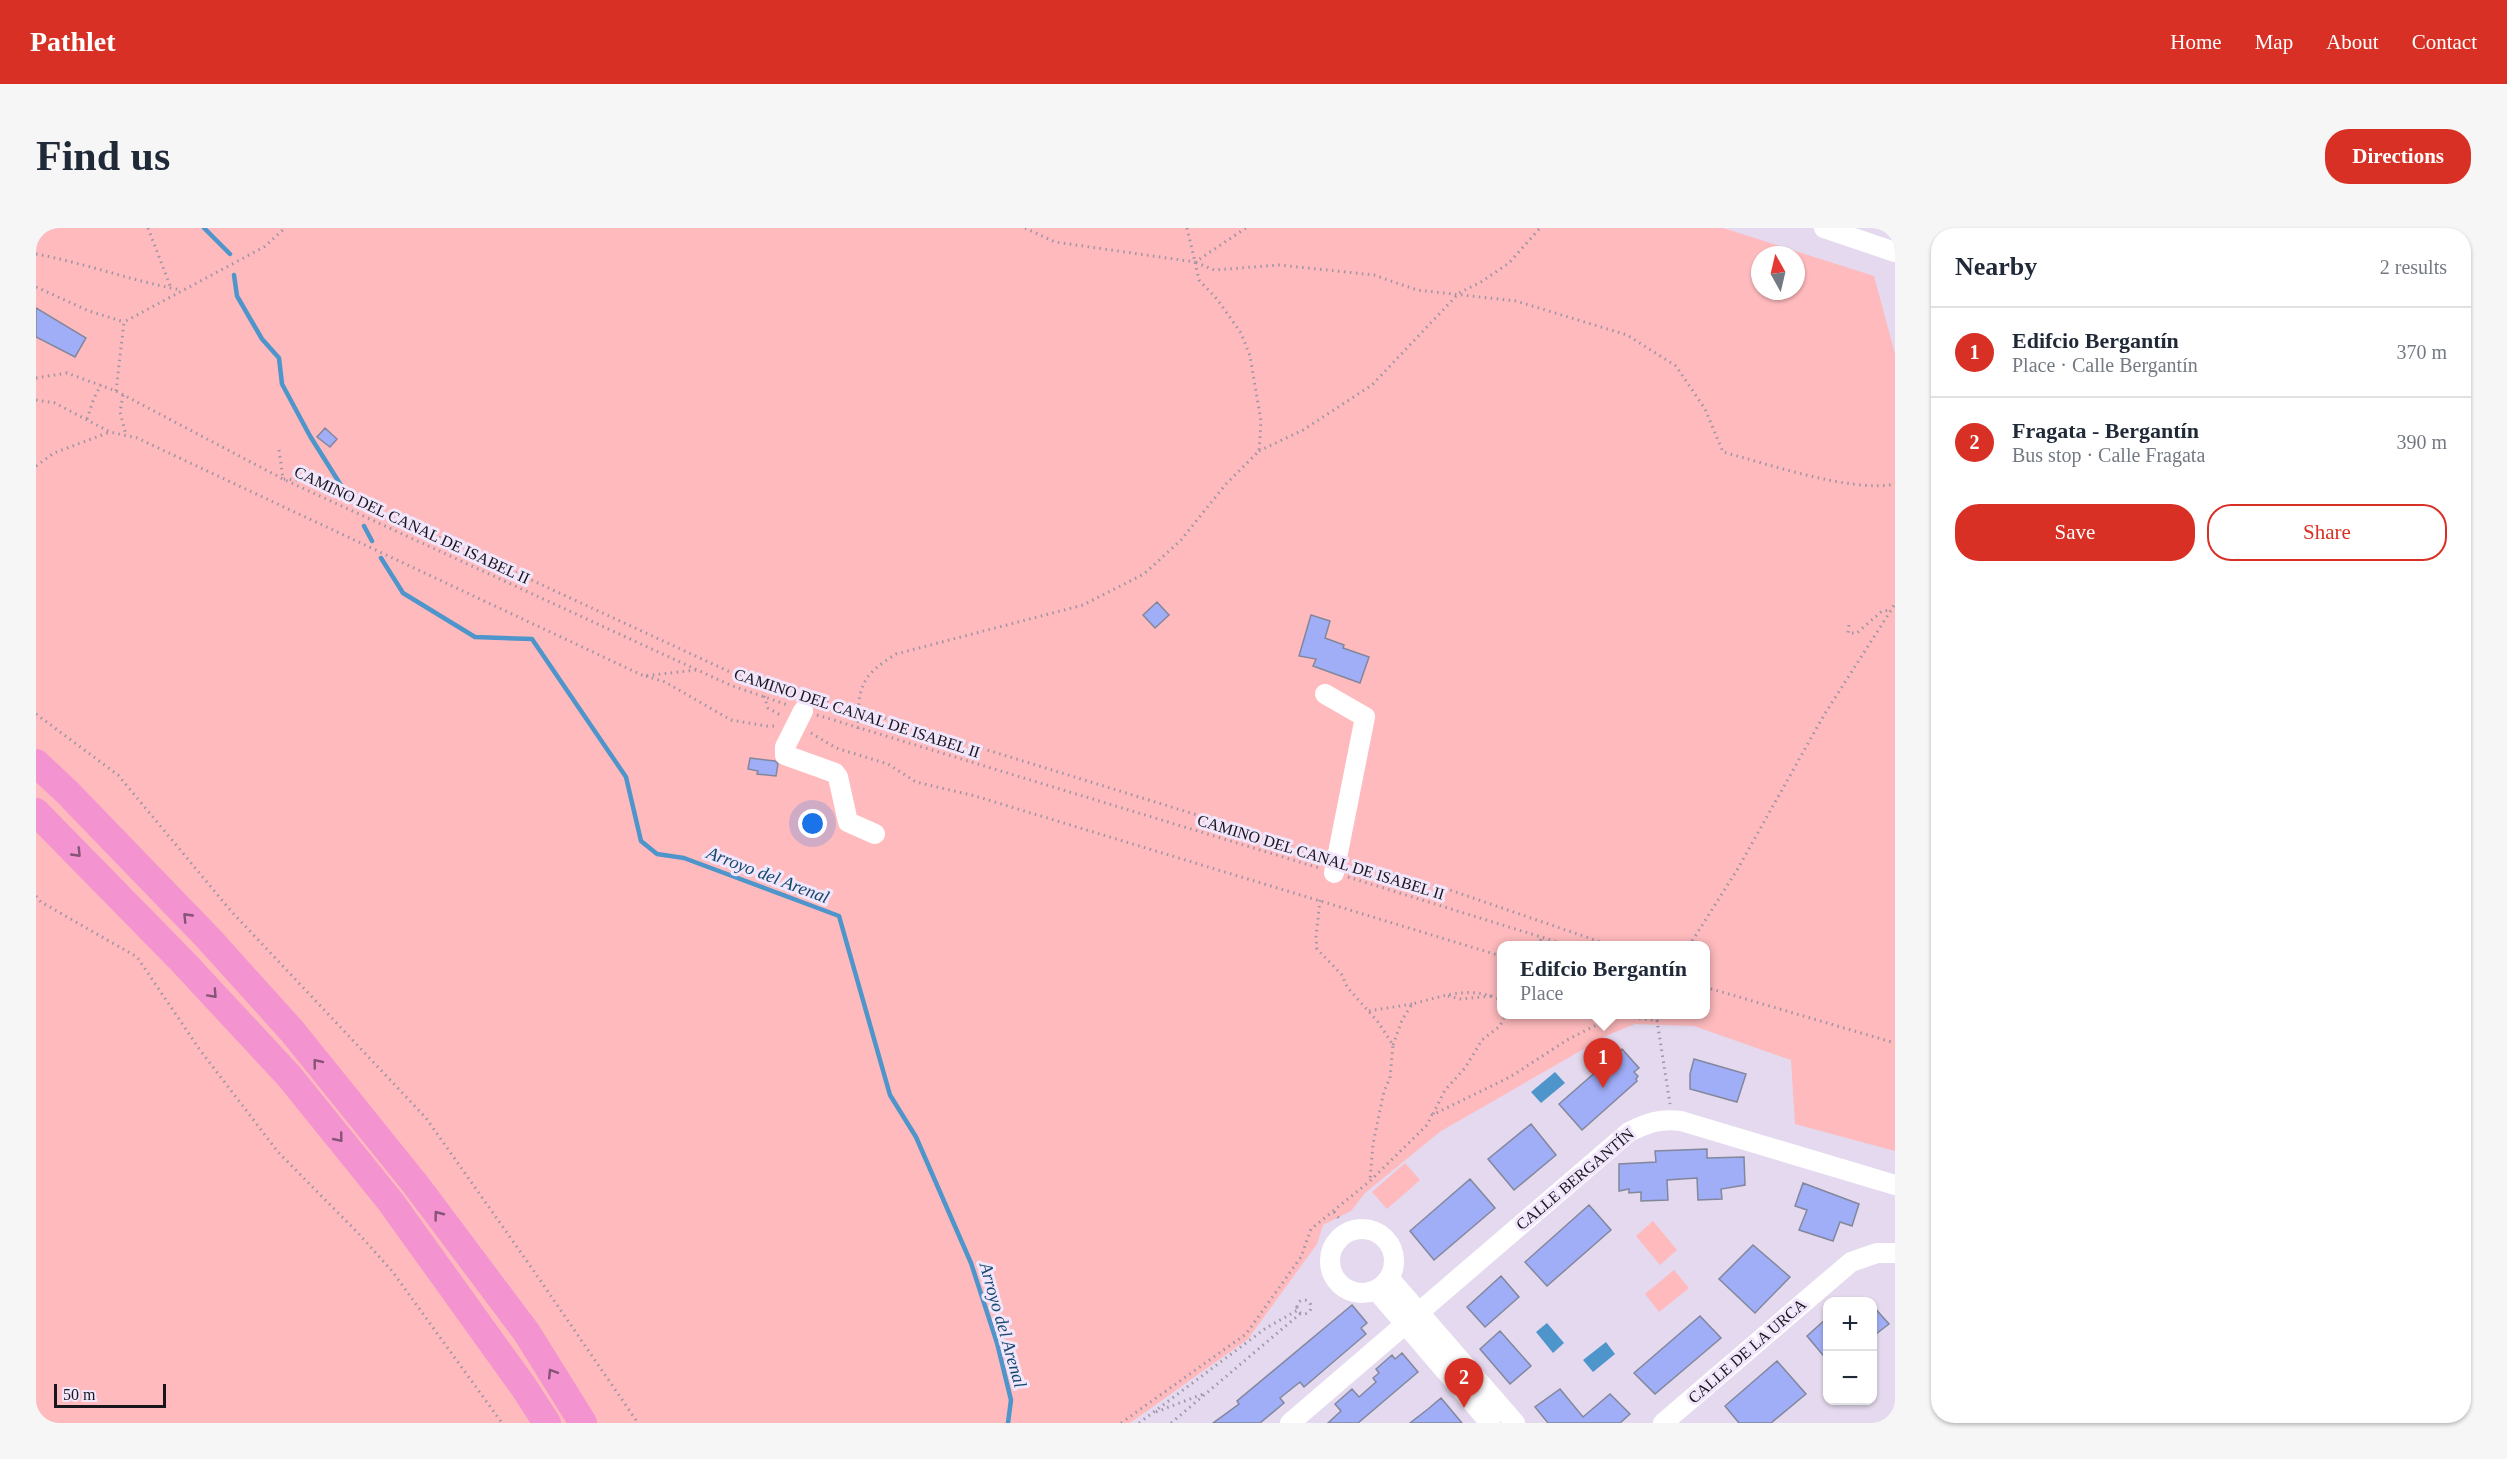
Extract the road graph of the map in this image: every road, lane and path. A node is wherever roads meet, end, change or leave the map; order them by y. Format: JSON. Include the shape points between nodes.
{"nodes":[{"id":1,"x":148,"y":228,"type":"edge"},
{"id":2,"x":285,"y":228,"type":"edge"},
{"id":3,"x":1024,"y":228,"type":"edge"},
{"id":4,"x":1187,"y":228,"type":"edge"},
{"id":5,"x":1246,"y":228,"type":"edge"},
{"id":6,"x":1540,"y":228,"type":"edge"},
{"id":7,"x":1824,"y":228,"type":"edge"},
{"id":8,"x":1895,"y":252,"type":"edge"},
{"id":9,"x":36,"y":254,"type":"edge"},
{"id":10,"x":1195,"y":262,"type":"junction"},
{"id":11,"x":36,"y":287,"type":"edge"},
{"id":12,"x":171,"y":288,"type":"junction"},
{"id":13,"x":183,"y":290,"type":"junction"},
{"id":14,"x":1459,"y":293,"type":"junction"},
{"id":15,"x":124,"y":322,"type":"junction"},
{"id":16,"x":36,"y":378,"type":"edge"},
{"id":17,"x":100,"y":385,"type":"junction"},
{"id":18,"x":116,"y":391,"type":"junction"},
{"id":19,"x":123,"y":395,"type":"junction"},
{"id":20,"x":36,"y":400,"type":"edge"},
{"id":21,"x":87,"y":419,"type":"junction"},
{"id":22,"x":110,"y":432,"type":"junction"},
{"id":23,"x":126,"y":435,"type":"junction"},
{"id":24,"x":279,"y":450,"type":"dead end"},
{"id":25,"x":1259,"y":451,"type":"junction"},
{"id":26,"x":37,"y":463,"type":"edge"},
{"id":27,"x":283,"y":478,"type":"junction"},
{"id":28,"x":1895,"y":484,"type":"edge"},
{"id":29,"x":1895,"y":604,"type":"edge"},
{"id":30,"x":1891,"y":610,"type":"junction"},
{"id":31,"x":1849,"y":625,"type":"dead end"},
{"id":32,"x":698,"y":670,"type":"junction"},
{"id":33,"x":644,"y":676,"type":"junction"},
{"id":34,"x":1325,"y":694,"type":"dead end"},
{"id":35,"x":764,"y":695,"type":"junction"},
{"id":36,"x":858,"y":709,"type":"junction"},
{"id":37,"x":36,"y":714,"type":"edge"},
{"id":38,"x":799,"y":717,"type":"junction"},
{"id":39,"x":858,"y":729,"type":"junction"},
{"id":40,"x":36,"y":763,"type":"edge"},
{"id":41,"x":36,"y":812,"type":"edge"},
{"id":42,"x":874,"y":834,"type":"dead end"},
{"id":43,"x":1336,"y":866,"type":"junction"},
{"id":44,"x":36,"y":896,"type":"edge"},
{"id":45,"x":1320,"y":900,"type":"junction"},
{"id":46,"x":1542,"y":937,"type":"junction"},
{"id":47,"x":1540,"y":941,"type":"edge"},
{"id":48,"x":1556,"y":941,"type":"edge"},
{"id":49,"x":1600,"y":941,"type":"edge"},
{"id":50,"x":1692,"y":941,"type":"edge"},
{"id":51,"x":1497,"y":955,"type":"edge"},
{"id":52,"x":1710,"y":988,"type":"edge"},
{"id":53,"x":1446,"y":995,"type":"junction"},
{"id":54,"x":1492,"y":996,"type":"junction"},
{"id":55,"x":1497,"y":998,"type":"edge"},
{"id":56,"x":1412,"y":1004,"type":"junction"},
{"id":57,"x":1369,"y":1011,"type":"junction"},
{"id":58,"x":1504,"y":1019,"type":"edge"},
{"id":59,"x":1608,"y":1019,"type":"edge"},
{"id":60,"x":1645,"y":1019,"type":"edge"},
{"id":61,"x":1659,"y":1021,"type":"joint"},
{"id":62,"x":1895,"y":1043,"type":"edge"},
{"id":63,"x":1393,"y":1045,"type":"junction"},
{"id":64,"x":1670,"y":1104,"type":"dead end"},
{"id":65,"x":1432,"y":1115,"type":"junction"},
{"id":66,"x":1370,"y":1181,"type":"junction"},
{"id":67,"x":1895,"y":1185,"type":"edge"},
{"id":68,"x":1334,"y":1212,"type":"junction"},
{"id":69,"x":1341,"y":1221,"type":"dead end"},
{"id":70,"x":1895,"y":1252,"type":"edge"},
{"id":71,"x":451,"y":1285,"type":"junction"},
{"id":72,"x":1383,"y":1285,"type":"dead end"},
{"id":73,"x":1299,"y":1311,"type":"junction"},
{"id":74,"x":1412,"y":1318,"type":"junction"},
{"id":75,"x":1208,"y":1392,"type":"junction"},
{"id":76,"x":1150,"y":1415,"type":"junction"},
{"id":77,"x":1486,"y":1421,"type":"edge"},
{"id":78,"x":502,"y":1423,"type":"edge"},
{"id":79,"x":531,"y":1423,"type":"edge"},
{"id":80,"x":547,"y":1423,"type":"edge"},
{"id":81,"x":583,"y":1423,"type":"edge"},
{"id":82,"x":638,"y":1423,"type":"edge"},
{"id":83,"x":1120,"y":1423,"type":"edge"},
{"id":84,"x":1139,"y":1423,"type":"edge"},
{"id":85,"x":1171,"y":1423,"type":"edge"},
{"id":86,"x":1290,"y":1423,"type":"edge"},
{"id":87,"x":1515,"y":1423,"type":"edge"},
{"id":88,"x":1663,"y":1423,"type":"edge"}],
"edges":[{"from":1,"to":12,"type":"path"},
{"from":2,"to":13,"type":"path","via":[[264,247]]},
{"from":3,"to":10,"type":"path","via":[[1055,242]]},
{"from":4,"to":10,"type":"path"},
{"from":5,"to":10,"type":"path"},
{"from":6,"to":14,"type":"path","via":[[1509,263]]},
{"from":7,"to":8,"type":"street"},
{"from":9,"to":12,"type":"path"},
{"from":10,"to":14,"type":"path","via":[[1214,270],[1279,265],[1374,275],[1417,290]]},
{"from":10,"to":25,"type":"path","via":[[1199,280],[1241,333],[1250,356],[1261,421]]},
{"from":11,"to":15,"type":"path"},
{"from":12,"to":13,"type":"path"},
{"from":13,"to":15,"type":"path"},
{"from":14,"to":25,"type":"path","via":[[1372,385],[1303,430]]},
{"from":14,"to":28,"type":"path","via":[[1516,301],[1627,334],[1676,366],[1705,409],[1724,452],[1839,482]]},
{"from":15,"to":18,"type":"path"},
{"from":16,"to":17,"type":"path","name":"CAMINO DEL CANAL DE ISABEL II","via":[[67,373]]},
{"from":17,"to":18,"type":"path","name":"CAMINO DEL CANAL DE ISABEL II"},
{"from":17,"to":21,"type":"path"},
{"from":18,"to":19,"type":"path","name":"CAMINO DEL CANAL DE ISABEL II"},
{"from":19,"to":23,"type":"path","via":[[120,411]]},
{"from":19,"to":27,"type":"path","name":"CAMINO DEL CANAL DE ISABEL II"},
{"from":20,"to":21,"type":"path","via":[[55,403]]},
{"from":21,"to":22,"type":"path"},
{"from":22,"to":23,"type":"path"},
{"from":22,"to":26,"type":"path"},
{"from":23,"to":33,"type":"path"},
{"from":24,"to":27,"type":"path"},
{"from":25,"to":36,"type":"path","via":[[1180,540],[1144,574],[1083,605],[896,654],[873,668],[860,692]]},
{"from":27,"to":32,"type":"path","name":"CAMINO DEL CANAL DE ISABEL II"},
{"from":27,"to":36,"type":"path","via":[[312,481],[412,531],[434,535],[728,671]]},
{"from":29,"to":30,"type":"path"},
{"from":30,"to":31,"type":"path","via":[[1882,611],[1857,633],[1848,633]]},
{"from":30,"to":50,"type":"path","via":[[1824,715],[1737,870]]},
{"from":32,"to":33,"type":"path"},
{"from":32,"to":35,"type":"path","name":"CAMINO DEL CANAL DE ISABEL II"},
{"from":33,"to":38,"type":"path","via":[[665,682],[731,720],[768,726]]},
{"from":34,"to":43,"type":"street","via":[[1365,717]]},
{"from":35,"to":38,"type":"path","name":"CAMINO DEL CANAL DE ISABEL II"},
{"from":35,"to":38,"type":"path","via":[[768,708]]},
{"from":36,"to":39,"type":"path"},
{"from":36,"to":43,"type":"path"},
{"from":37,"to":82,"type":"path","via":[[118,775],[231,911],[426,1118]]},
{"from":38,"to":39,"type":"path","name":"CAMINO DEL CANAL DE ISABEL II"},
{"from":38,"to":42,"type":"street","via":[[785,755],[835,773],[848,822]]},
{"from":38,"to":45,"type":"path","via":[[836,748],[888,764],[916,782],[975,796]]},
{"from":39,"to":43,"type":"path","name":"CAMINO DEL CANAL DE ISABEL II"},
{"from":81,"to":40,"type":"highway","one_way":true,"via":[[527,1333],[416,1185],[292,1031]]},
{"from":41,"to":71,"type":"highway","one_way":true,"via":[[289,1076],[390,1201]]},
{"from":43,"to":46,"type":"path","name":"CAMINO DEL CANAL DE ISABEL II"},
{"from":43,"to":49,"type":"path","via":[[1447,889]]},
{"from":44,"to":78,"type":"path","via":[[137,957],[200,1050],[271,1143],[392,1271]]},
{"from":45,"to":51,"type":"path"},
{"from":45,"to":57,"type":"path","via":[[1317,949]]},
{"from":46,"to":47,"type":"path"},
{"from":46,"to":48,"type":"path","name":"CAMINO DEL CANAL DE ISABEL II"},
{"from":52,"to":62,"type":"path"},
{"from":53,"to":54,"type":"path","via":[[1461,999]]},
{"from":53,"to":54,"type":"path","via":[[1465,991]]},
{"from":53,"to":56,"type":"path"},
{"from":54,"to":55,"type":"path"},
{"from":56,"to":57,"type":"path"},
{"from":56,"to":63,"type":"path"},
{"from":57,"to":63,"type":"path"},
{"from":58,"to":65,"type":"path","via":[[1482,1040],[1445,1090]]},
{"from":59,"to":65,"type":"path","via":[[1510,1077]]},
{"from":60,"to":61,"type":"path"},
{"from":61,"to":64,"type":"path"},
{"from":63,"to":66,"type":"path","via":[[1390,1078],[1373,1144]]},
{"from":65,"to":66,"type":"path","via":[[1427,1125]]},
{"from":66,"to":68,"type":"path"},
{"from":67,"to":74,"type":"street","name":"CALLE BERGANTÍN","via":[[1681,1121],[1646,1123],[1629,1132]]},
{"from":68,"to":69,"type":"path"},
{"from":68,"to":83,"type":"path","via":[[1311,1229],[1301,1257],[1246,1334]]},
{"from":70,"to":88,"type":"street","name":"CALLE DE LA URCA","via":[[1877,1253],[1851,1262]]},
{"from":71,"to":79,"type":"highway","via":[[468,1325]]},
{"from":71,"to":80,"type":"highway"},
{"from":72,"to":74,"type":"street"},
{"from":73,"to":73,"type":"path","via":[[1309,1312],[1310,1304],[1302,1301]]},
{"from":73,"to":75,"type":"path"},
{"from":73,"to":76,"type":"path","via":[[1266,1328]]},
{"from":74,"to":77,"type":"street"},
{"from":74,"to":86,"type":"street","name":"CALLE BERGANTÍN"},
{"from":74,"to":87,"type":"street"},
{"from":75,"to":76,"type":"path"},
{"from":75,"to":85,"type":"path"},
{"from":76,"to":84,"type":"path"}]}
